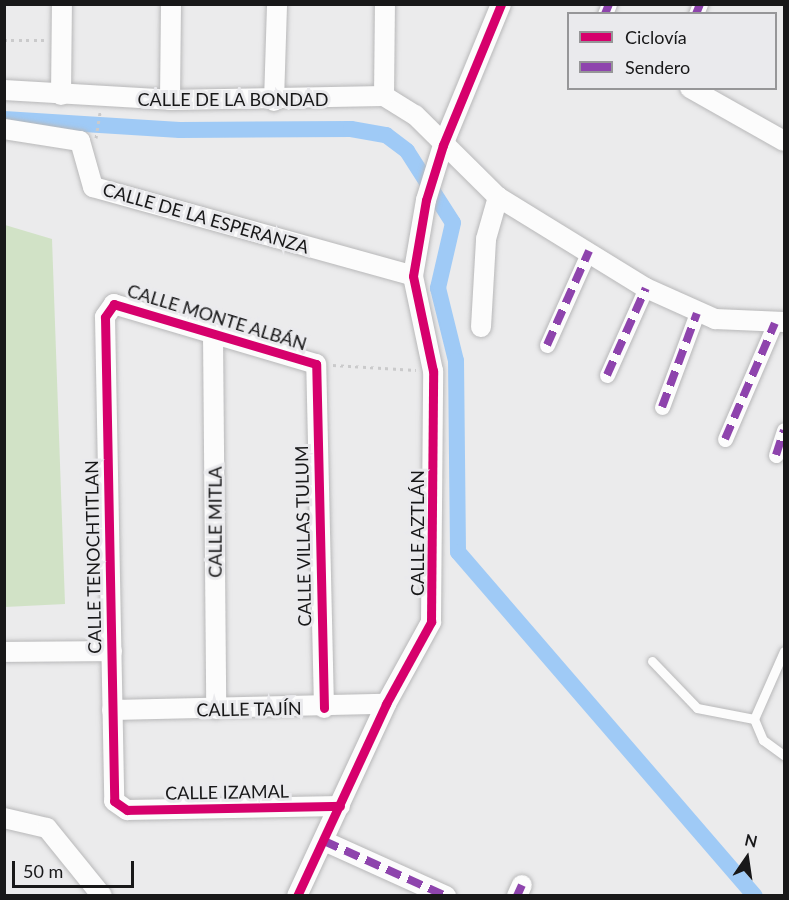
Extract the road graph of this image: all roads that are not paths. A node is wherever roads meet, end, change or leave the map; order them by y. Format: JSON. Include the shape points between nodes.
{"nodes":[{"id":1,"x":62,"y":4,"type":"edge"},
{"id":2,"x":171,"y":4,"type":"edge"},
{"id":3,"x":277,"y":4,"type":"edge"},
{"id":4,"x":385,"y":4,"type":"edge"},
{"id":5,"x":501,"y":4,"type":"edge"},
{"id":6,"x":4,"y":90,"type":"edge"},
{"id":7,"x":694,"y":90,"type":"edge"},
{"id":8,"x":61,"y":95,"type":"junction"},
{"id":9,"x":384,"y":96,"type":"junction"},
{"id":10,"x":170,"y":100,"type":"junction"},
{"id":11,"x":274,"y":101,"type":"junction"},
{"id":12,"x":4,"y":129,"type":"edge"},
{"id":13,"x":784,"y":141,"type":"edge"},
{"id":14,"x":440,"y":153,"type":"junction"},
{"id":15,"x":498,"y":197,"type":"junction"},
{"id":16,"x":589,"y":251,"type":"junction"},
{"id":17,"x":413,"y":276,"type":"junction"},
{"id":18,"x":646,"y":288,"type":"junction"},
{"id":19,"x":110,"y":307,"type":"joint"},
{"id":20,"x":697,"y":313,"type":"junction"},
{"id":21,"x":780,"y":322,"type":"edge"},
{"id":22,"x":481,"y":327,"type":"dead end"},
{"id":23,"x":213,"y":334,"type":"junction"},
{"id":24,"x":547,"y":345,"type":"dead end"},
{"id":25,"x":316,"y":364,"type":"joint"},
{"id":26,"x":607,"y":375,"type":"dead end"},
{"id":27,"x":662,"y":407,"type":"dead end"},
{"id":28,"x":784,"y":430,"type":"edge"},
{"id":29,"x":725,"y":439,"type":"dead end"},
{"id":30,"x":776,"y":454,"type":"dead end"},
{"id":31,"x":112,"y":651,"type":"junction"},
{"id":32,"x":784,"y":651,"type":"edge"},
{"id":33,"x":4,"y":652,"type":"edge"},
{"id":34,"x":652,"y":662,"type":"dead end"},
{"id":35,"x":386,"y":704,"type":"junction"},
{"id":36,"x":324,"y":708,"type":"junction"},
{"id":37,"x":216,"y":709,"type":"junction"},
{"id":38,"x":112,"y":710,"type":"junction"},
{"id":39,"x":754,"y":719,"type":"junction"},
{"id":40,"x":784,"y":755,"type":"edge"},
{"id":41,"x":116,"y":806,"type":"joint"},
{"id":42,"x":340,"y":806,"type":"junction"},
{"id":43,"x":4,"y":818,"type":"edge"},
{"id":44,"x":324,"y":841,"type":"junction"},
{"id":45,"x":102,"y":896,"type":"edge"},
{"id":46,"x":297,"y":896,"type":"edge"},
{"id":47,"x":446,"y":896,"type":"edge"}],
"edges":[{"from":1,"to":8,"type":"street"},
{"from":2,"to":10,"type":"street"},
{"from":3,"to":11,"type":"street"},
{"from":4,"to":9,"type":"street"},
{"from":5,"to":14,"type":"street","name":"CALLE AZTLÁN"},
{"from":6,"to":8,"type":"street","name":"CALLE DE LA BONDAD"},
{"from":7,"to":13,"type":"street"},
{"from":8,"to":10,"type":"street","name":"CALLE DE LA BONDAD"},
{"from":9,"to":11,"type":"street","name":"CALLE DE LA BONDAD"},
{"from":9,"to":14,"type":"street","via":[[415,115]]},
{"from":10,"to":11,"type":"street","name":"CALLE DE LA BONDAD"},
{"from":12,"to":17,"type":"street","name":"CALLE DE LA ESPERANZA","via":[[69,137],[85,148],[90,185]]},
{"from":14,"to":15,"type":"street"},
{"from":14,"to":17,"type":"street","name":"CALLE AZTLÁN","via":[[426,200]]},
{"from":15,"to":16,"type":"street"},
{"from":15,"to":22,"type":"street","via":[[486,239]]},
{"from":16,"to":18,"type":"street"},
{"from":16,"to":24,"type":"street"},
{"from":17,"to":35,"type":"street","name":"CALLE AZTLÁN","via":[[433,371],[433,607],[426,635]]},
{"from":18,"to":20,"type":"street"},
{"from":18,"to":26,"type":"street"},
{"from":19,"to":23,"type":"street","name":"CALLE MONTE ALBÁN","via":[[119,303]]},
{"from":19,"to":31,"type":"street","name":"CALLE TENOCHTITLAN","via":[[105,317]]},
{"from":20,"to":21,"type":"street"},
{"from":20,"to":27,"type":"street"},
{"from":21,"to":29,"type":"street"},
{"from":23,"to":25,"type":"street","name":"CALLE MONTE ALBÁN"},
{"from":23,"to":37,"type":"street","name":"CALLE MITLA"},
{"from":25,"to":36,"type":"street","name":"CALLE VILLAS TULUM"},
{"from":28,"to":30,"type":"street"},
{"from":31,"to":33,"type":"street"},
{"from":31,"to":38,"type":"street","name":"CALLE TENOCHTITLAN"},
{"from":32,"to":39,"type":"lane"},
{"from":34,"to":39,"type":"lane","via":[[697,708]]},
{"from":35,"to":36,"type":"street","name":"CALLE TAJÍN"},
{"from":35,"to":42,"type":"street","name":"CALLE AZTLÁN"},
{"from":36,"to":37,"type":"street","name":"CALLE TAJÍN"},
{"from":37,"to":38,"type":"street","name":"CALLE TAJÍN"},
{"from":38,"to":41,"type":"street","name":"CALLE TENOCHTITLAN"},
{"from":39,"to":40,"type":"lane","via":[[763,740]]},
{"from":41,"to":42,"type":"street","name":"CALLE IZAMAL"},
{"from":42,"to":44,"type":"street","name":"CALLE AZTLÁN"},
{"from":43,"to":45,"type":"street","via":[[47,828]]},
{"from":44,"to":46,"type":"street","name":"CALLE AZTLÁN"},
{"from":44,"to":47,"type":"street"}]}
